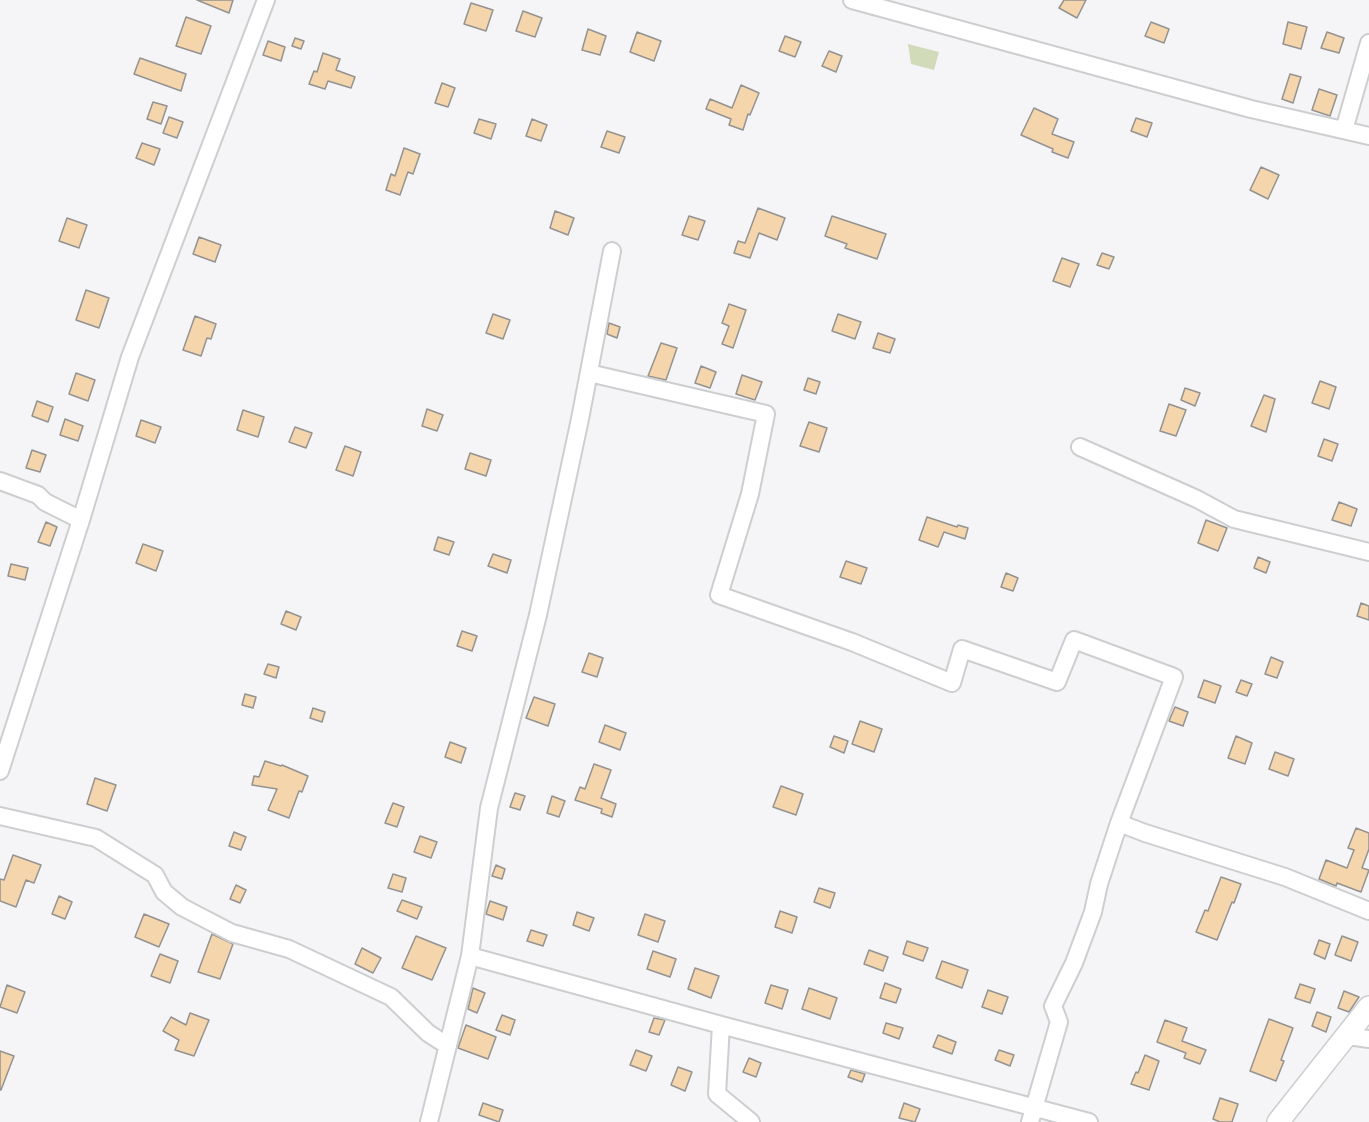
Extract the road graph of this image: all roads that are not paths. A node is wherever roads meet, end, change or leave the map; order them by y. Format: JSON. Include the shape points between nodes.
{"nodes":[{"id":1,"x":266,"y":0,"type":"edge"},
{"id":2,"x":852,"y":0,"type":"edge"},
{"id":3,"x":1369,"y":44,"type":"edge"},
{"id":4,"x":1344,"y":130,"type":"junction"},
{"id":5,"x":1369,"y":136,"type":"edge"},
{"id":6,"x":612,"y":251,"type":"dead end"},
{"id":7,"x":589,"y":373,"type":"junction"},
{"id":8,"x":1080,"y":447,"type":"dead end"},
{"id":9,"x":0,"y":481,"type":"edge"},
{"id":10,"x":81,"y":520,"type":"junction"},
{"id":11,"x":1369,"y":552,"type":"edge"},
{"id":12,"x":0,"y":771,"type":"edge"},
{"id":13,"x":0,"y":816,"type":"edge"},
{"id":14,"x":1119,"y":823,"type":"junction"},
{"id":15,"x":1369,"y":911,"type":"edge"},
{"id":16,"x":470,"y":956,"type":"junction"},
{"id":17,"x":1369,"y":1007,"type":"edge"},
{"id":18,"x":721,"y":1026,"type":"junction"},
{"id":19,"x":1359,"y":1037,"type":"edge"},
{"id":20,"x":448,"y":1046,"type":"junction"},
{"id":21,"x":1032,"y":1114,"type":"edge"},
{"id":22,"x":429,"y":1122,"type":"edge"},
{"id":23,"x":751,"y":1122,"type":"edge"},
{"id":24,"x":1089,"y":1122,"type":"edge"},
{"id":25,"x":1278,"y":1122,"type":"edge"}],
"edges":[{"from":1,"to":10,"type":"street","via":[[130,357]]},
{"from":2,"to":4,"type":"street","via":[[1251,109]]},
{"from":3,"to":4,"type":"street"},
{"from":4,"to":5,"type":"street"},
{"from":6,"to":7,"type":"street"},
{"from":7,"to":14,"type":"street","via":[[765,414],[750,494],[719,595],[852,642],[952,683],[962,649],[1057,682],[1074,640],[1174,677]]},
{"from":7,"to":16,"type":"street","via":[[538,615],[489,808]]},
{"from":8,"to":11,"type":"street","via":[[1234,519]]},
{"from":9,"to":10,"type":"street","via":[[38,495]]},
{"from":10,"to":12,"type":"street"},
{"from":13,"to":20,"type":"street","via":[[96,838],[154,875],[164,892],[182,907],[232,933],[289,949],[391,997],[428,1033]]},
{"from":14,"to":15,"type":"street","via":[[1285,877]]},
{"from":14,"to":21,"type":"street","via":[[1090,922],[1053,1006],[1059,1022]]},
{"from":16,"to":18,"type":"street"},
{"from":16,"to":20,"type":"street"},
{"from":17,"to":19,"type":"main road"},
{"from":18,"to":21,"type":"street"},
{"from":18,"to":23,"type":"street","via":[[717,1094]]},
{"from":19,"to":25,"type":"main road"},
{"from":20,"to":22,"type":"street"},
{"from":21,"to":24,"type":"street"}]}
